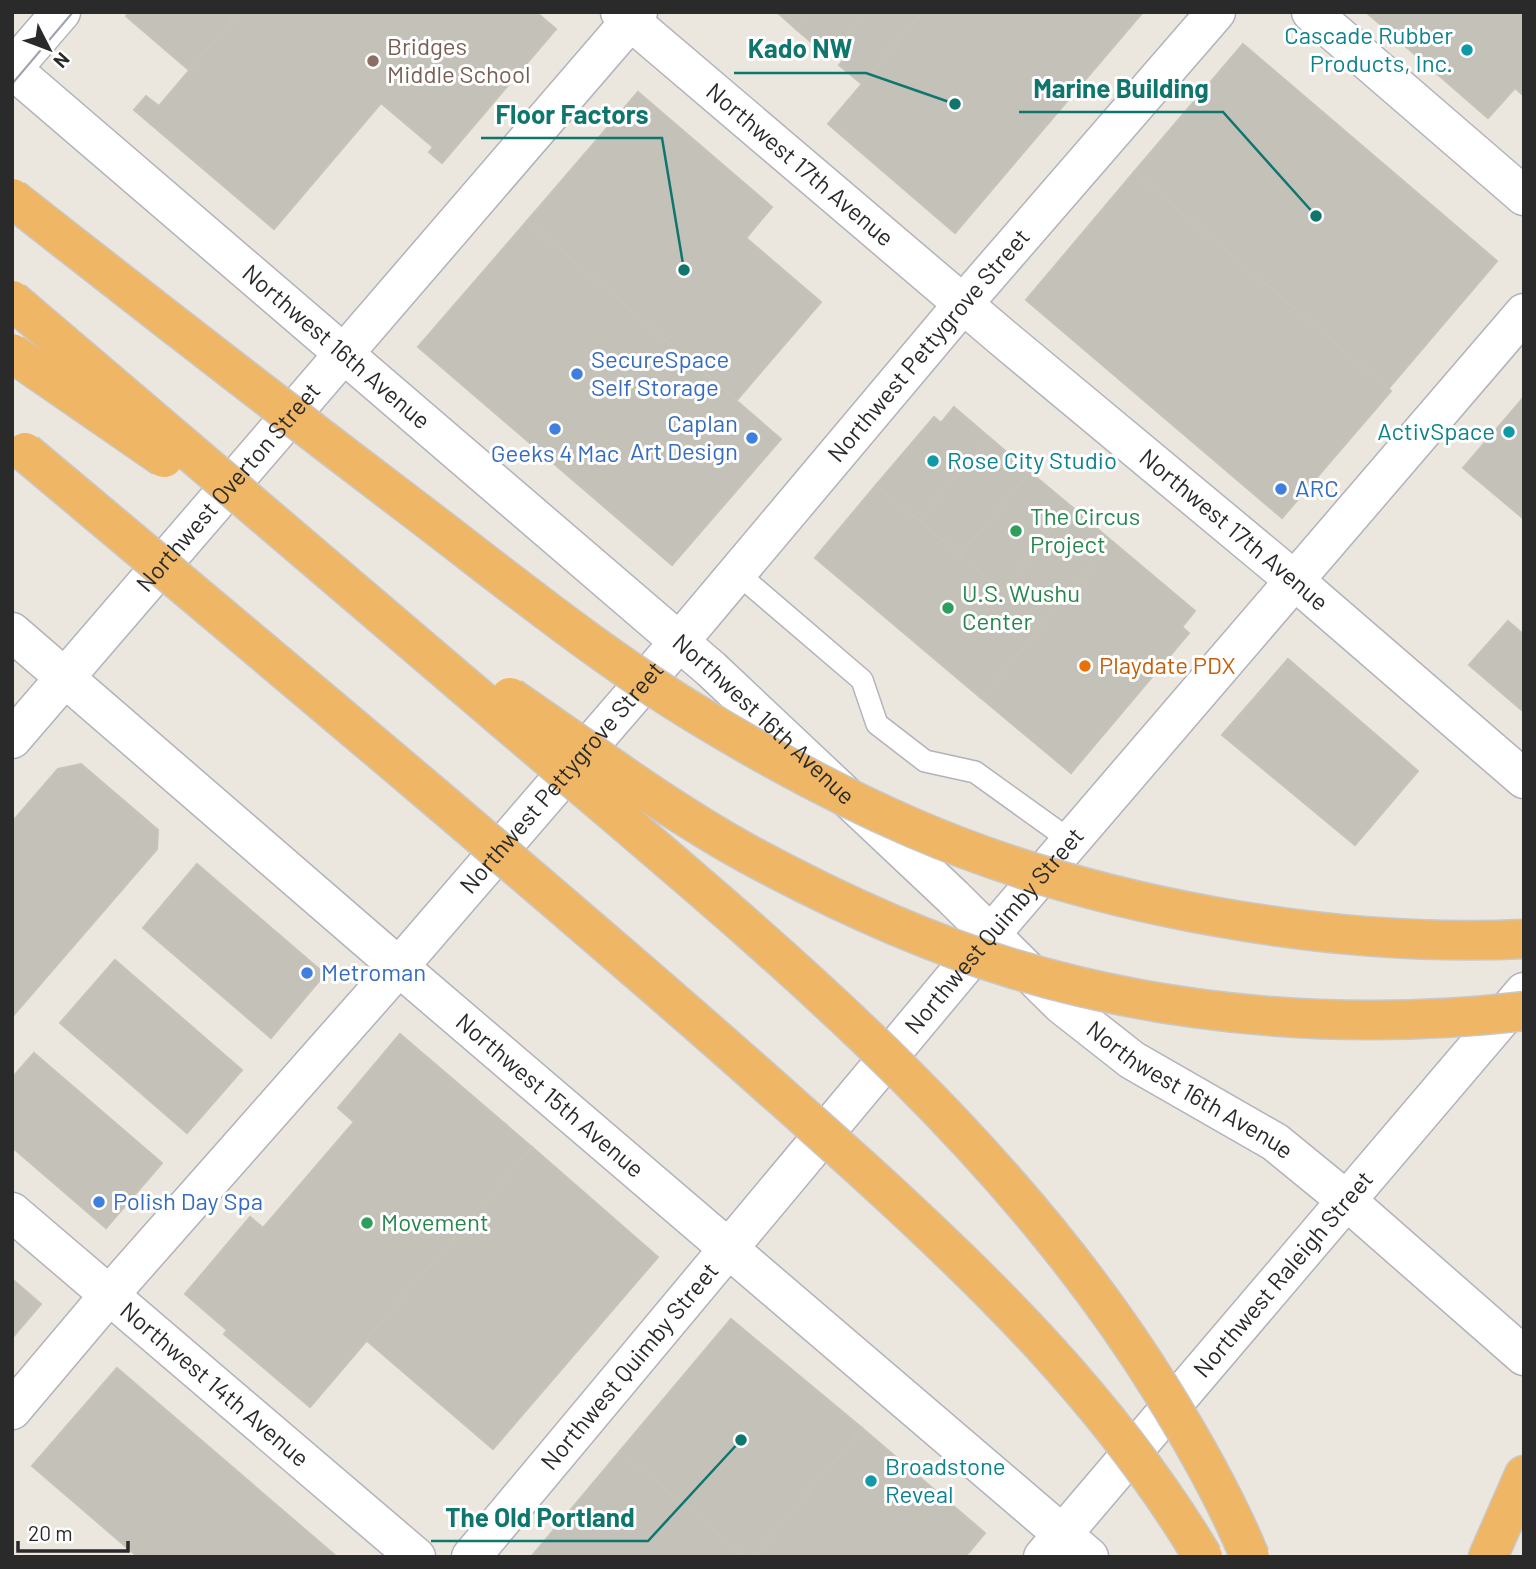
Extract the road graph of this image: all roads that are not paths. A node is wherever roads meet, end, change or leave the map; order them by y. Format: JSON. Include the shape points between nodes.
{"nodes":[{"id":1,"x":61,"y":12,"type":"edge"},
{"id":2,"x":1216,"y":12,"type":"edge"},
{"id":3,"x":1311,"y":12,"type":"edge"},
{"id":4,"x":629,"y":15,"type":"edge"},
{"id":5,"x":12,"y":69,"type":"edge"},
{"id":6,"x":1524,"y":196,"type":"edge"},
{"id":7,"x":12,"y":198,"type":"edge"},
{"id":8,"x":12,"y":300,"type":"edge"},
{"id":9,"x":963,"y":304,"type":"junction"},
{"id":10,"x":1524,"y":313,"type":"edge"},
{"id":11,"x":12,"y":353,"type":"edge"},
{"id":12,"x":343,"y":353,"type":"junction"},
{"id":13,"x":12,"y":441,"type":"edge"},
{"id":14,"x":737,"y":573,"type":"junction"},
{"id":15,"x":1294,"y":580,"type":"junction"},
{"id":16,"x":12,"y":632,"type":"edge"},
{"id":17,"x":679,"y":642,"type":"junction"},
{"id":18,"x":65,"y":678,"type":"junction"},
{"id":19,"x":12,"y":738,"type":"edge"},
{"id":20,"x":1524,"y":779,"type":"edge"},
{"id":21,"x":1071,"y":841,"type":"junction"},
{"id":22,"x":991,"y":934,"type":"junction"},
{"id":23,"x":1524,"y":939,"type":"edge"},
{"id":24,"x":398,"y":967,"type":"junction"},
{"id":25,"x":1524,"y":992,"type":"edge"},
{"id":26,"x":1524,"y":1011,"type":"edge"},
{"id":27,"x":1346,"y":1200,"type":"junction"},
{"id":28,"x":12,"y":1212,"type":"edge"},
{"id":29,"x":729,"y":1249,"type":"junction"},
{"id":30,"x":110,"y":1294,"type":"junction"},
{"id":31,"x":1524,"y":1356,"type":"edge"},
{"id":32,"x":12,"y":1410,"type":"edge"},
{"id":33,"x":1524,"y":1475,"type":"edge"},
{"id":34,"x":1524,"y":1497,"type":"edge"},
{"id":35,"x":1065,"y":1549,"type":"edge"},
{"id":36,"x":416,"y":1557,"type":"edge"},
{"id":37,"x":471,"y":1557,"type":"edge"},
{"id":38,"x":1203,"y":1557,"type":"edge"},
{"id":39,"x":1250,"y":1557,"type":"edge"},
{"id":40,"x":1488,"y":1557,"type":"edge"},
{"id":41,"x":1502,"y":1557,"type":"edge"}],
"edges":[{"from":1,"to":5,"type":"street"},
{"from":2,"to":9,"type":"street","name":"Northwest Pettygrove Street"},
{"from":3,"to":6,"type":"street"},
{"from":4,"to":9,"type":"street","name":"Northwest 17th Avenue"},
{"from":4,"to":12,"type":"street","name":"Northwest Overton Street"},
{"from":5,"to":12,"type":"street","name":"Northwest 16th Avenue"},
{"from":7,"to":23,"type":"highway","bridge":true,"via":[[605,653],[696,714],[822,784],[969,850],[1093,890],[1159,905],[1397,939]]},
{"from":8,"to":39,"type":"highway","bridge":true,"via":[[810,985],[945,1115],[1012,1186],[1137,1350],[1213,1477]]},
{"from":9,"to":14,"type":"street","name":"Northwest Pettygrove Street"},
{"from":9,"to":15,"type":"street","name":"Northwest 17th Avenue"},
{"from":10,"to":15,"type":"street","name":"Northwest Quimby Street"},
{"from":11,"to":26,"type":"highway","bridge":true,"via":[[673,809],[866,914],[1013,969],[1164,1003],[1301,1017],[1408,1020]]},
{"from":12,"to":17,"type":"street","name":"Northwest 16th Avenue"},
{"from":12,"to":18,"type":"street","name":"Northwest Overton Street"},
{"from":13,"to":38,"type":"highway","bridge":true,"via":[[504,854],[907,1210],[1007,1306],[1071,1377],[1144,1467]]},
{"from":14,"to":17,"type":"street","name":"Northwest Pettygrove Street"},
{"from":14,"to":21,"type":"lane","via":[[862,680],[877,724],[925,761],[975,772]]},
{"from":15,"to":20,"type":"street","name":"Northwest 17th Avenue"},
{"from":15,"to":21,"type":"street","name":"Northwest Quimby Street"},
{"from":16,"to":18,"type":"street","name":"Northwest 15th Avenue"},
{"from":17,"to":22,"type":"street","name":"Northwest 16th Avenue"},
{"from":17,"to":24,"type":"street","name":"Northwest Pettygrove Street"},
{"from":18,"to":19,"type":"street","name":"Northwest Overton Street"},
{"from":18,"to":24,"type":"street","name":"Northwest 15th Avenue"},
{"from":21,"to":22,"type":"street","name":"Northwest Quimby Street"},
{"from":22,"to":27,"type":"street","name":"Northwest 16th Avenue","via":[[1062,1005],[1132,1060],[1275,1142]]},
{"from":22,"to":29,"type":"street","name":"Northwest Quimby Street"},
{"from":24,"to":29,"type":"street","name":"Northwest 15th Avenue"},
{"from":24,"to":30,"type":"street","name":"Northwest Pettygrove Street"},
{"from":25,"to":27,"type":"street","name":"Northwest Raleigh Street"},
{"from":27,"to":31,"type":"street","name":"Northwest 16th Avenue"},
{"from":27,"to":35,"type":"street","name":"Northwest Raleigh Street"},
{"from":28,"to":30,"type":"street","name":"Northwest 14th Avenue"},
{"from":29,"to":35,"type":"street","name":"Northwest 15th Avenue"},
{"from":29,"to":37,"type":"street","name":"Northwest Quimby Street"},
{"from":30,"to":32,"type":"street","name":"Northwest Pettygrove Street"},
{"from":30,"to":36,"type":"street","name":"Northwest 14th Avenue"},
{"from":33,"to":40,"type":"highway"},
{"from":34,"to":41,"type":"highway"}]}
